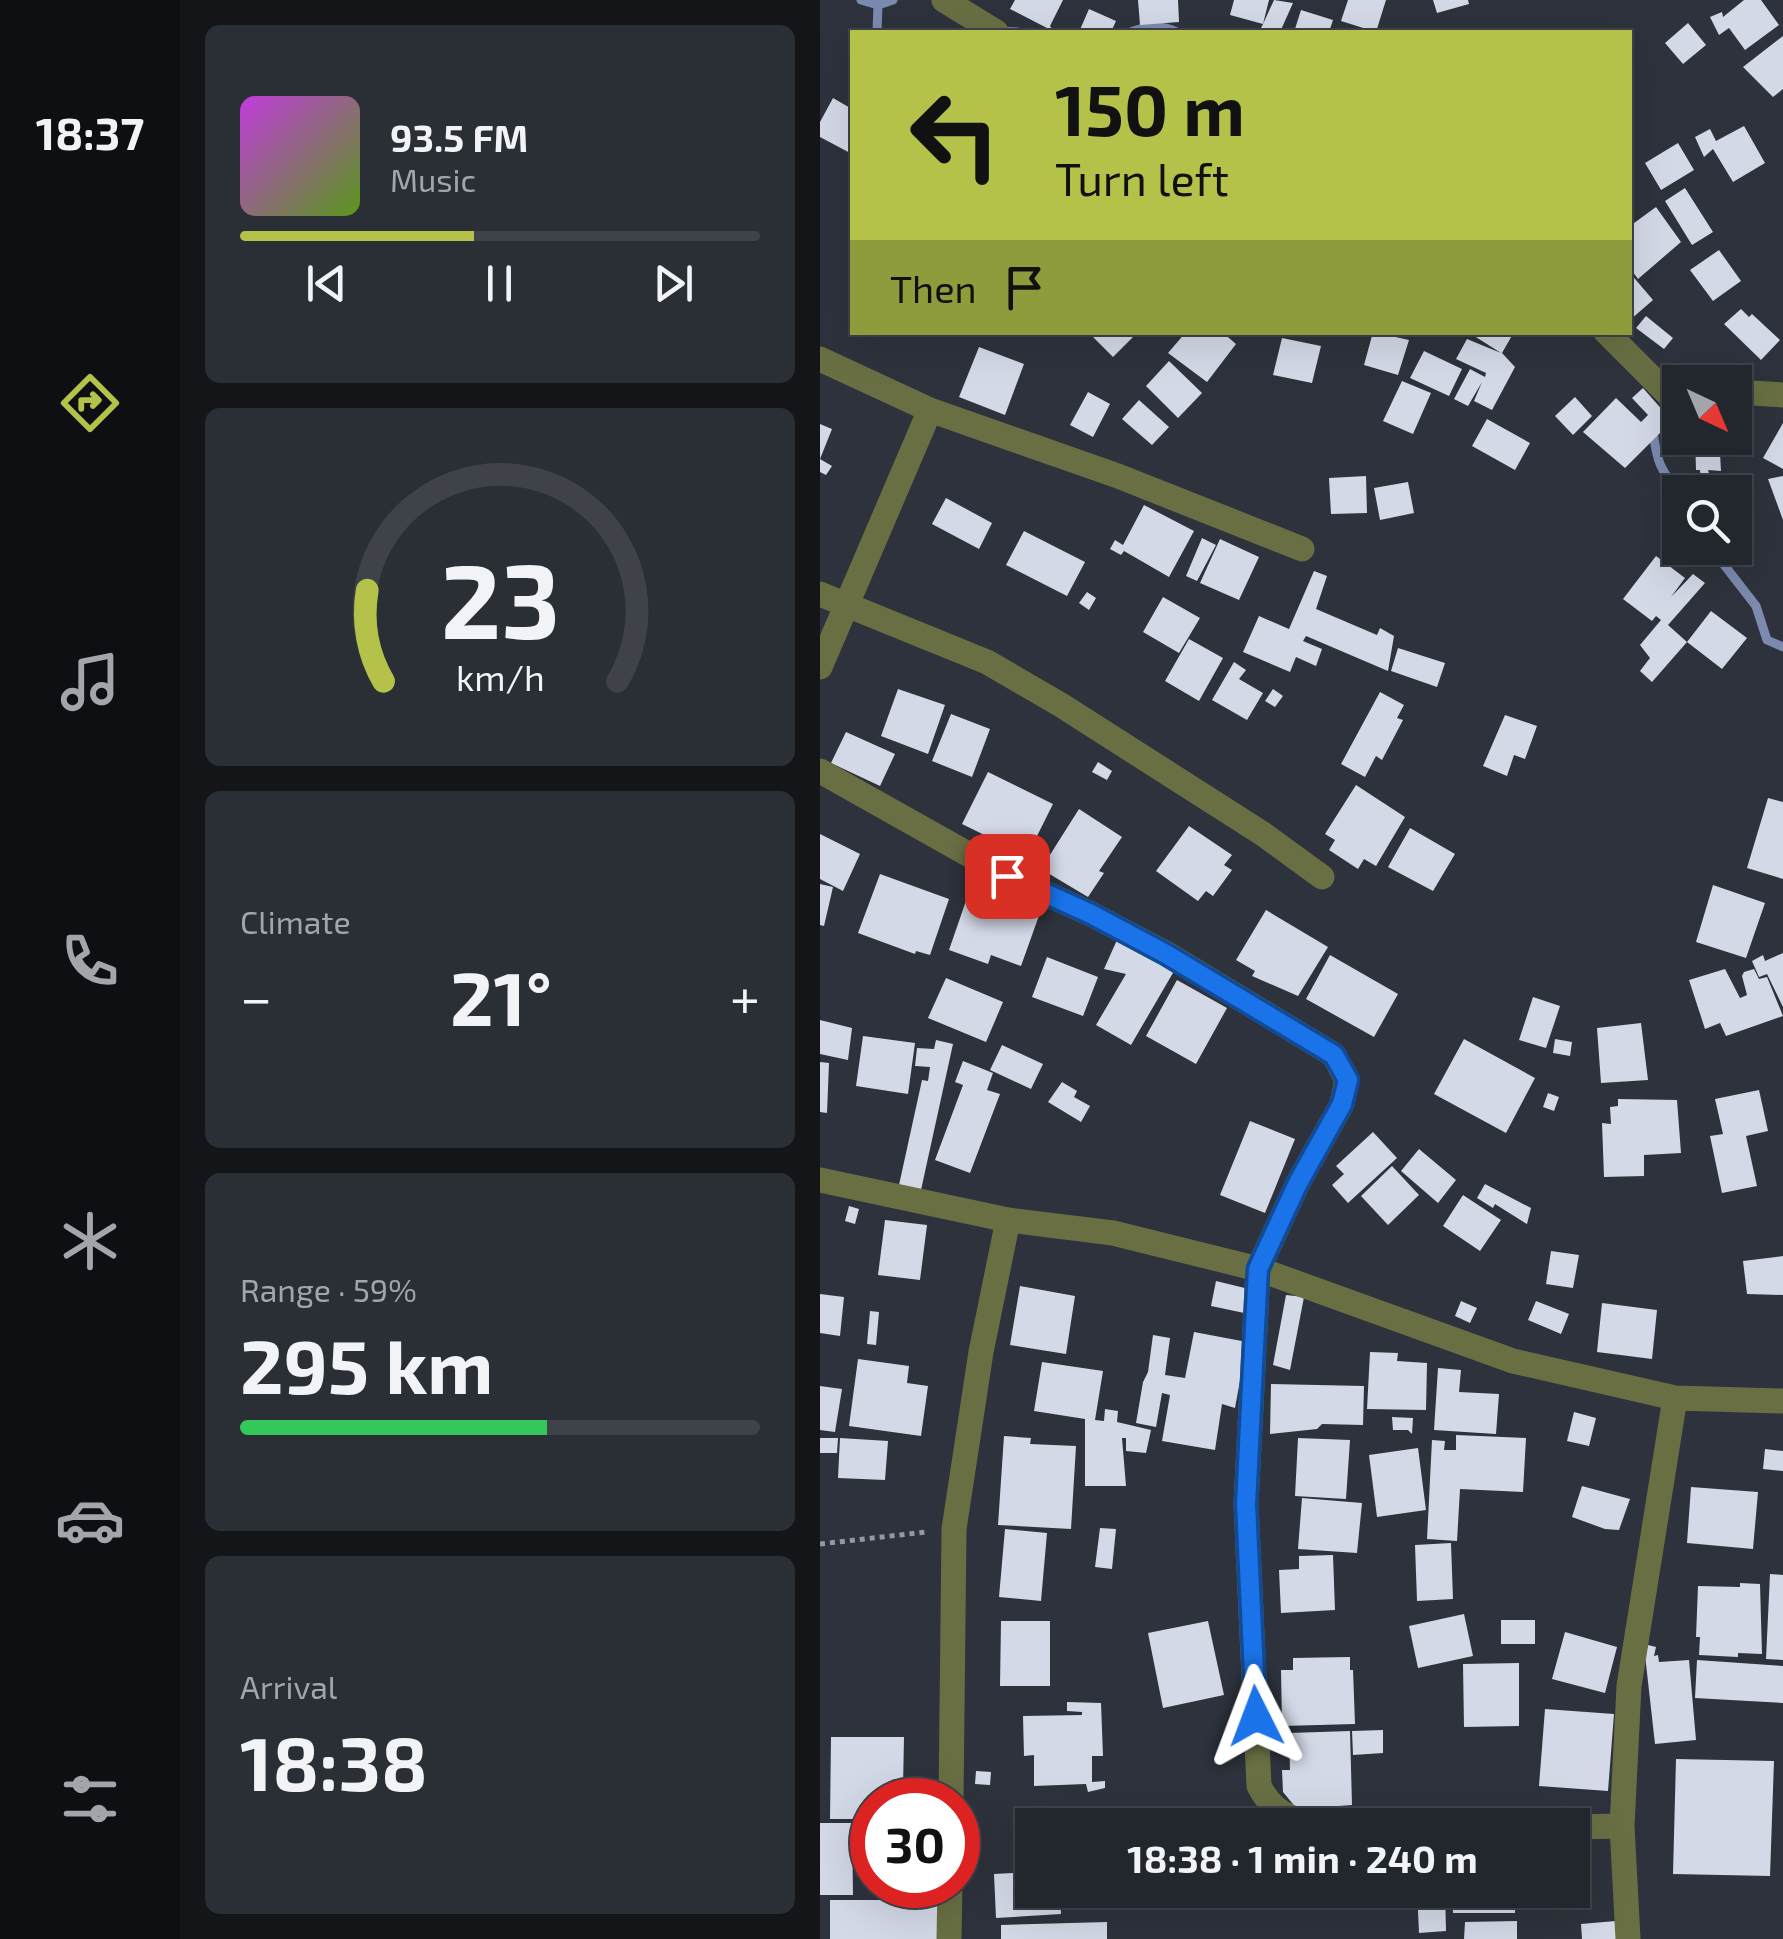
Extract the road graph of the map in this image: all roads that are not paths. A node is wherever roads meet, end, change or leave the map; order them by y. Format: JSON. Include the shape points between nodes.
{"nodes":[{"id":1,"x":944,"y":0,"type":"edge"},
{"id":2,"x":993,"y":30,"type":"edge"},
{"id":3,"x":1609,"y":335,"type":"edge"},
{"id":4,"x":820,"y":359,"type":"edge"},
{"id":5,"x":1662,"y":388,"type":"edge"},
{"id":6,"x":1752,"y":393,"type":"edge"},
{"id":7,"x":1783,"y":395,"type":"edge"},
{"id":8,"x":930,"y":410,"type":"junction"},
{"id":9,"x":1302,"y":549,"type":"dead end"},
{"id":10,"x":820,"y":594,"type":"edge"},
{"id":11,"x":846,"y":604,"type":"junction"},
{"id":12,"x":820,"y":667,"type":"edge"},
{"id":13,"x":820,"y":771,"type":"edge"},
{"id":14,"x":1322,"y":877,"type":"dead end"},
{"id":15,"x":820,"y":1180,"type":"edge"},
{"id":16,"x":1008,"y":1220,"type":"junction"},
{"id":17,"x":1258,"y":1269,"type":"junction"},
{"id":18,"x":1675,"y":1398,"type":"junction"},
{"id":19,"x":1783,"y":1401,"type":"edge"},
{"id":20,"x":951,"y":1778,"type":"edge"},
{"id":21,"x":1275,"y":1808,"type":"edge"},
{"id":22,"x":1590,"y":1826,"type":"edge"},
{"id":23,"x":1622,"y":1826,"type":"junction"},
{"id":24,"x":950,"y":1908,"type":"edge"},
{"id":25,"x":949,"y":1939,"type":"edge"},
{"id":26,"x":1628,"y":1939,"type":"edge"}],
"edges":[{"from":1,"to":2,"type":"street"},
{"from":3,"to":5,"type":"street"},
{"from":4,"to":8,"type":"street"},
{"from":6,"to":7,"type":"street"},
{"from":8,"to":9,"type":"street"},
{"from":8,"to":11,"type":"street"},
{"from":10,"to":11,"type":"street"},
{"from":11,"to":12,"type":"street"},
{"from":11,"to":14,"type":"street","via":[[987,662]]},
{"from":13,"to":17,"type":"street","via":[[1007,876],[1166,954],[1334,1055],[1348,1080],[1342,1104]]},
{"from":15,"to":16,"type":"street"},
{"from":16,"to":17,"type":"street","via":[[1113,1233]]},
{"from":16,"to":20,"type":"street","via":[[954,1529]]},
{"from":17,"to":18,"type":"street","via":[[1514,1361]]},
{"from":17,"to":21,"type":"street","via":[[1246,1504],[1259,1786]]},
{"from":18,"to":19,"type":"street"},
{"from":18,"to":23,"type":"street","via":[[1629,1686]]},
{"from":22,"to":23,"type":"street"},
{"from":23,"to":26,"type":"street"},
{"from":24,"to":25,"type":"street"}]}
